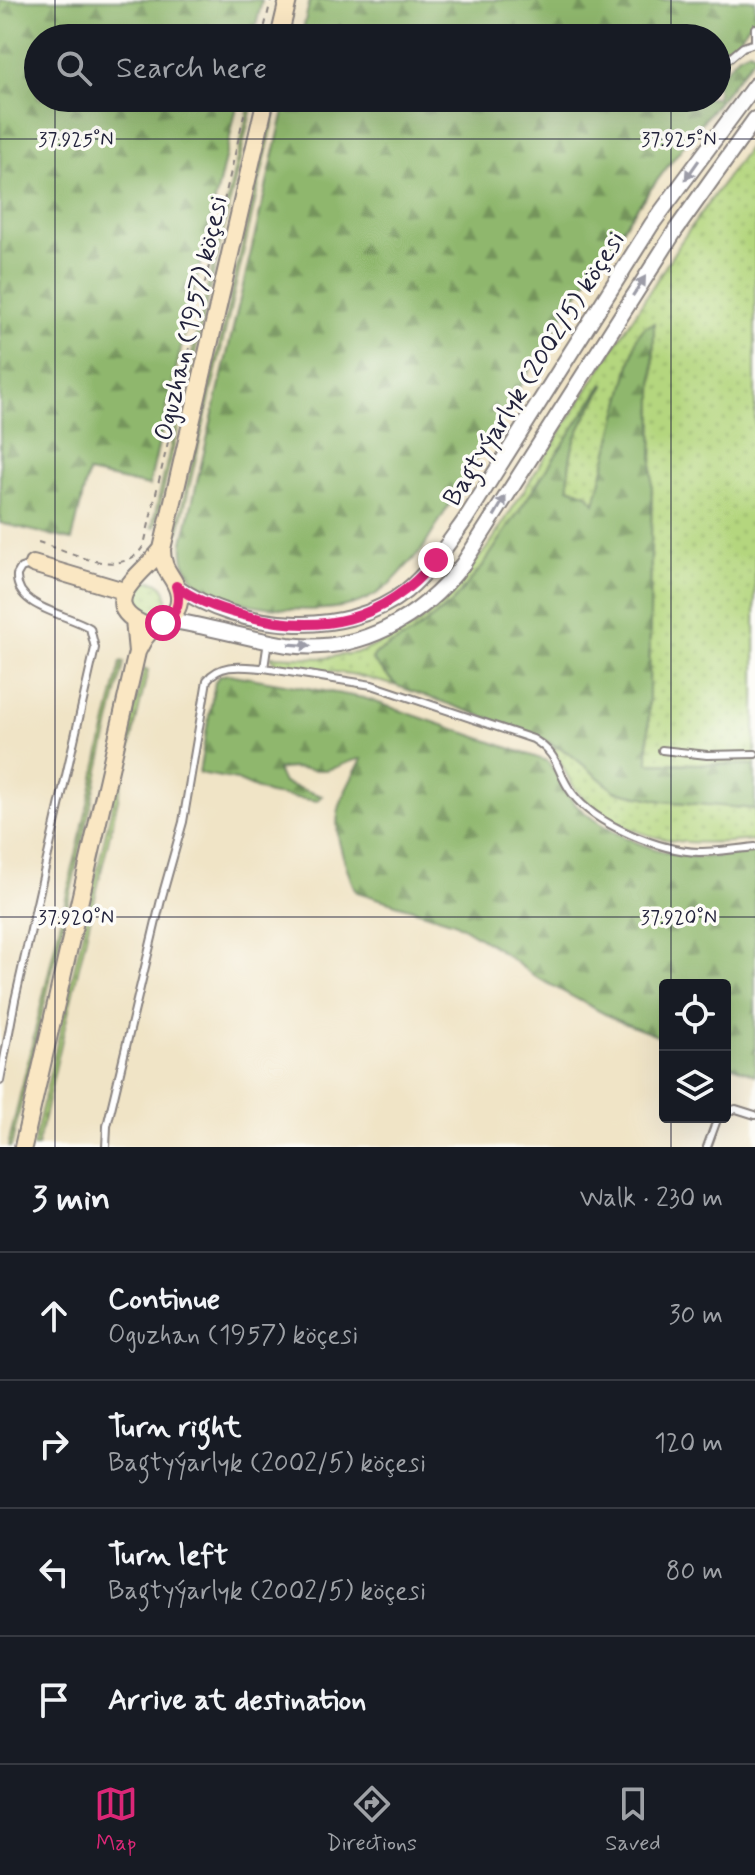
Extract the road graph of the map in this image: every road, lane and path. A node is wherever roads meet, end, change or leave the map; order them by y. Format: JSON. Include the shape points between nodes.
{"nodes":[{"id":1,"x":271,"y":0,"type":"edge"},
{"id":2,"x":288,"y":0,"type":"edge"},
{"id":3,"x":265,"y":24,"type":"edge"},
{"id":4,"x":282,"y":24,"type":"edge"},
{"id":5,"x":755,"y":28,"type":"edge"},
{"id":6,"x":755,"y":43,"type":"edge"},
{"id":7,"x":731,"y":57,"type":"edge"},
{"id":8,"x":755,"y":85,"type":"edge"},
{"id":9,"x":245,"y":112,"type":"edge"},
{"id":10,"x":263,"y":112,"type":"edge"},
{"id":11,"x":755,"y":119,"type":"edge"},
{"id":12,"x":38,"y":542,"type":"dead end"},
{"id":13,"x":162,"y":549,"type":"junction"},
{"id":14,"x":33,"y":564,"type":"joint"},
{"id":15,"x":139,"y":573,"type":"junction"},
{"id":16,"x":172,"y":581,"type":"junction"},
{"id":17,"x":124,"y":591,"type":"junction"},
{"id":18,"x":134,"y":620,"type":"junction"},
{"id":19,"x":163,"y":623,"type":"junction"},
{"id":20,"x":268,"y":641,"type":"junction"},
{"id":21,"x":137,"y":652,"type":"junction"},
{"id":22,"x":264,"y":668,"type":"junction"},
{"id":23,"x":662,"y":750,"type":"dead end"},
{"id":24,"x":755,"y":754,"type":"edge"},
{"id":25,"x":755,"y":847,"type":"edge"},
{"id":26,"x":0,"y":1081,"type":"edge"},
{"id":27,"x":731,"y":1110,"type":"edge"},
{"id":28,"x":755,"y":1115,"type":"edge"},
{"id":29,"x":716,"y":1123,"type":"edge"},
{"id":30,"x":23,"y":1147,"type":"edge"},
{"id":31,"x":106,"y":1147,"type":"edge"},
{"id":32,"x":707,"y":1147,"type":"edge"}],
"edges":[{"from":1,"to":3,"type":"path"},
{"from":2,"to":4,"type":"main road"},
{"from":5,"to":6,"type":"lane"},
{"from":6,"to":7,"type":"lane"},
{"from":8,"to":16,"type":"street","name":"Bagtyýarlyk (2002/5) köçesi","one_way":true,"via":[[652,224],[460,528],[405,592],[342,622],[292,624],[226,610]]},
{"from":9,"to":12,"type":"path","via":[[144,545],[129,559],[103,562]]},
{"from":10,"to":13,"type":"main road","name":"Oguzhan (1957) köçesi"},
{"from":20,"to":11,"type":"street","name":"Bagtyýarlyk (2002/5) köçesi","one_way":true,"via":[[312,646],[356,641],[407,618],[435,595],[463,564],[675,231]]},
{"from":13,"to":15,"type":"main road"},
{"from":13,"to":16,"type":"main road","name":"Oguzhan (1957) köçesi","via":[[163,566]]},
{"from":14,"to":17,"type":"main road"},
{"from":14,"to":26,"type":"lane","via":[[21,568],[18,587],[39,606],[90,628],[95,648]]},
{"from":15,"to":16,"type":"main road","via":[[151,570]]},
{"from":15,"to":17,"type":"main road"},
{"from":16,"to":19,"type":"main road","name":"Oguzhan (1957) köçesi","via":[[178,604]]},
{"from":17,"to":18,"type":"main road","name":"Oguzhan (1957) köçesi","via":[[124,604]]},
{"from":18,"to":19,"type":"main road"},
{"from":18,"to":21,"type":"main road","name":"Oguzhan (1957) köçesi"},
{"from":19,"to":20,"type":"street","name":"Bagtyýarlyk (2002/5) köçesi","via":[[200,624]]},
{"from":19,"to":21,"type":"main road","name":"Oguzhan (1957) köçesi","via":[[147,634]]},
{"from":20,"to":22,"type":"lane"},
{"from":21,"to":30,"type":"main road","name":"Oguzhan (1957) köçesi"},
{"from":22,"to":25,"type":"lane","via":[[372,685],[533,739],[554,755],[573,795],[634,837],[698,852]]},
{"from":22,"to":31,"type":"lane","via":[[221,669],[207,680],[183,822]]},
{"from":23,"to":24,"type":"lane"},
{"from":27,"to":28,"type":"lane"},
{"from":29,"to":32,"type":"lane"}]}
